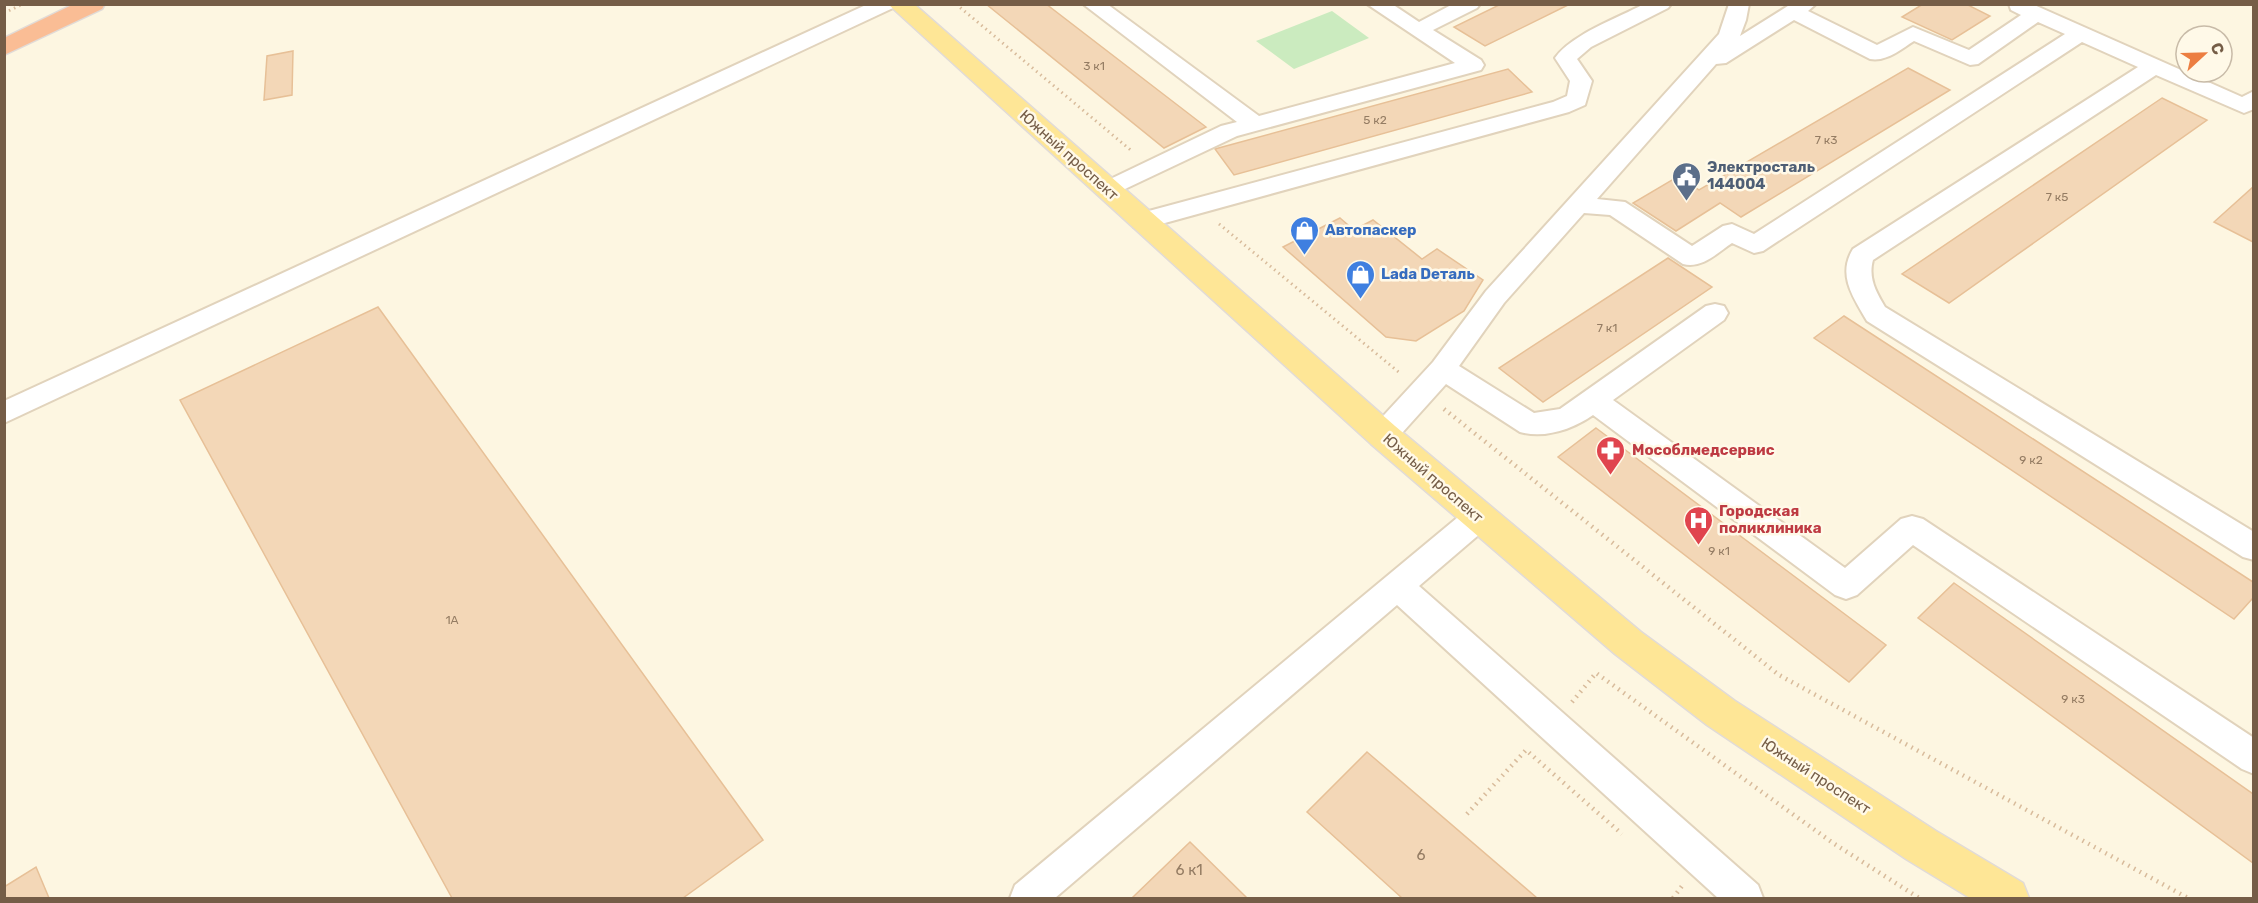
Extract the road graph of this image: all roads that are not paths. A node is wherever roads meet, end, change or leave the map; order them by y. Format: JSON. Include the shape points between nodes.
{"nodes":[{"id":1,"x":94,"y":4,"type":"edge"},
{"id":2,"x":1093,"y":4,"type":"edge"},
{"id":3,"x":1377,"y":4,"type":"edge"},
{"id":4,"x":1470,"y":4,"type":"edge"},
{"id":5,"x":1661,"y":4,"type":"edge"},
{"id":6,"x":1739,"y":4,"type":"edge"},
{"id":7,"x":2015,"y":4,"type":"edge"},
{"id":8,"x":899,"y":5,"type":"edge"},
{"id":9,"x":1800,"y":8,"type":"edge"},
{"id":10,"x":2036,"y":14,"type":"junction"},
{"id":11,"x":1418,"y":30,"type":"junction"},
{"id":12,"x":2080,"y":33,"type":"junction"},
{"id":13,"x":4,"y":48,"type":"edge"},
{"id":14,"x":2155,"y":66,"type":"junction"},
{"id":15,"x":1703,"y":67,"type":"junction"},
{"id":16,"x":2250,"y":105,"type":"edge"},
{"id":17,"x":1255,"y":124,"type":"junction"},
{"id":18,"x":1108,"y":189,"type":"junction"},
{"id":19,"x":1579,"y":205,"type":"junction"},
{"id":20,"x":1143,"y":220,"type":"junction"},
{"id":21,"x":1715,"y":313,"type":"dead end"},
{"id":22,"x":1443,"y":369,"type":"junction"},
{"id":23,"x":1593,"y":400,"type":"junction"},
{"id":24,"x":4,"y":413,"type":"edge"},
{"id":25,"x":1383,"y":435,"type":"junction"},
{"id":26,"x":1479,"y":517,"type":"junction"},
{"id":27,"x":2253,"y":548,"type":"edge"},
{"id":28,"x":1397,"y":586,"type":"junction"},
{"id":29,"x":2253,"y":758,"type":"edge"},
{"id":30,"x":1028,"y":898,"type":"edge"},
{"id":31,"x":1745,"y":898,"type":"edge"},
{"id":32,"x":2008,"y":898,"type":"edge"}],
"edges":[{"from":1,"to":13,"type":"highway"},
{"from":2,"to":17,"type":"lane"},
{"from":3,"to":11,"type":"lane"},
{"from":4,"to":11,"type":"lane"},
{"from":5,"to":20,"type":"lane","via":[[1584,43],[1566,58],[1581,81],[1577,100],[1561,107]]},
{"from":6,"to":15,"type":"lane","via":[[1729,36]]},
{"from":7,"to":10,"type":"lane"},
{"from":8,"to":18,"type":"main road","name":"Южный проспект"},
{"from":8,"to":24,"type":"lane"},
{"from":9,"to":10,"type":"lane","via":[[1878,54],[1913,33],[1970,59]]},
{"from":9,"to":15,"type":"lane"},
{"from":10,"to":12,"type":"lane"},
{"from":11,"to":17,"type":"lane","via":[[1473,65]]},
{"from":12,"to":14,"type":"lane"},
{"from":12,"to":19,"type":"lane","via":[[1754,245],[1732,231],[1692,258],[1617,208]]},
{"from":14,"to":16,"type":"lane"},
{"from":14,"to":27,"type":"lane","via":[[1862,255],[1857,268],[1860,287],[1875,314]]},
{"from":15,"to":19,"type":"lane"},
{"from":17,"to":18,"type":"lane","via":[[1229,131]]},
{"from":18,"to":20,"type":"main road","name":"Южный проспект"},
{"from":19,"to":22,"type":"lane","via":[[1495,297]]},
{"from":20,"to":25,"type":"main road","name":"Южный проспект"},
{"from":21,"to":23,"type":"lane"},
{"from":22,"to":23,"type":"lane","via":[[1530,424],[1567,419]]},
{"from":22,"to":25,"type":"lane"},
{"from":23,"to":29,"type":"lane","via":[[1846,586],[1912,528]]},
{"from":25,"to":26,"type":"main road","name":"Южный проспект"},
{"from":26,"to":28,"type":"lane"},
{"from":26,"to":32,"type":"main road","name":"Южный проспект","via":[[1628,642],[1721,713]]},
{"from":28,"to":30,"type":"lane"},
{"from":28,"to":31,"type":"lane"}]}
